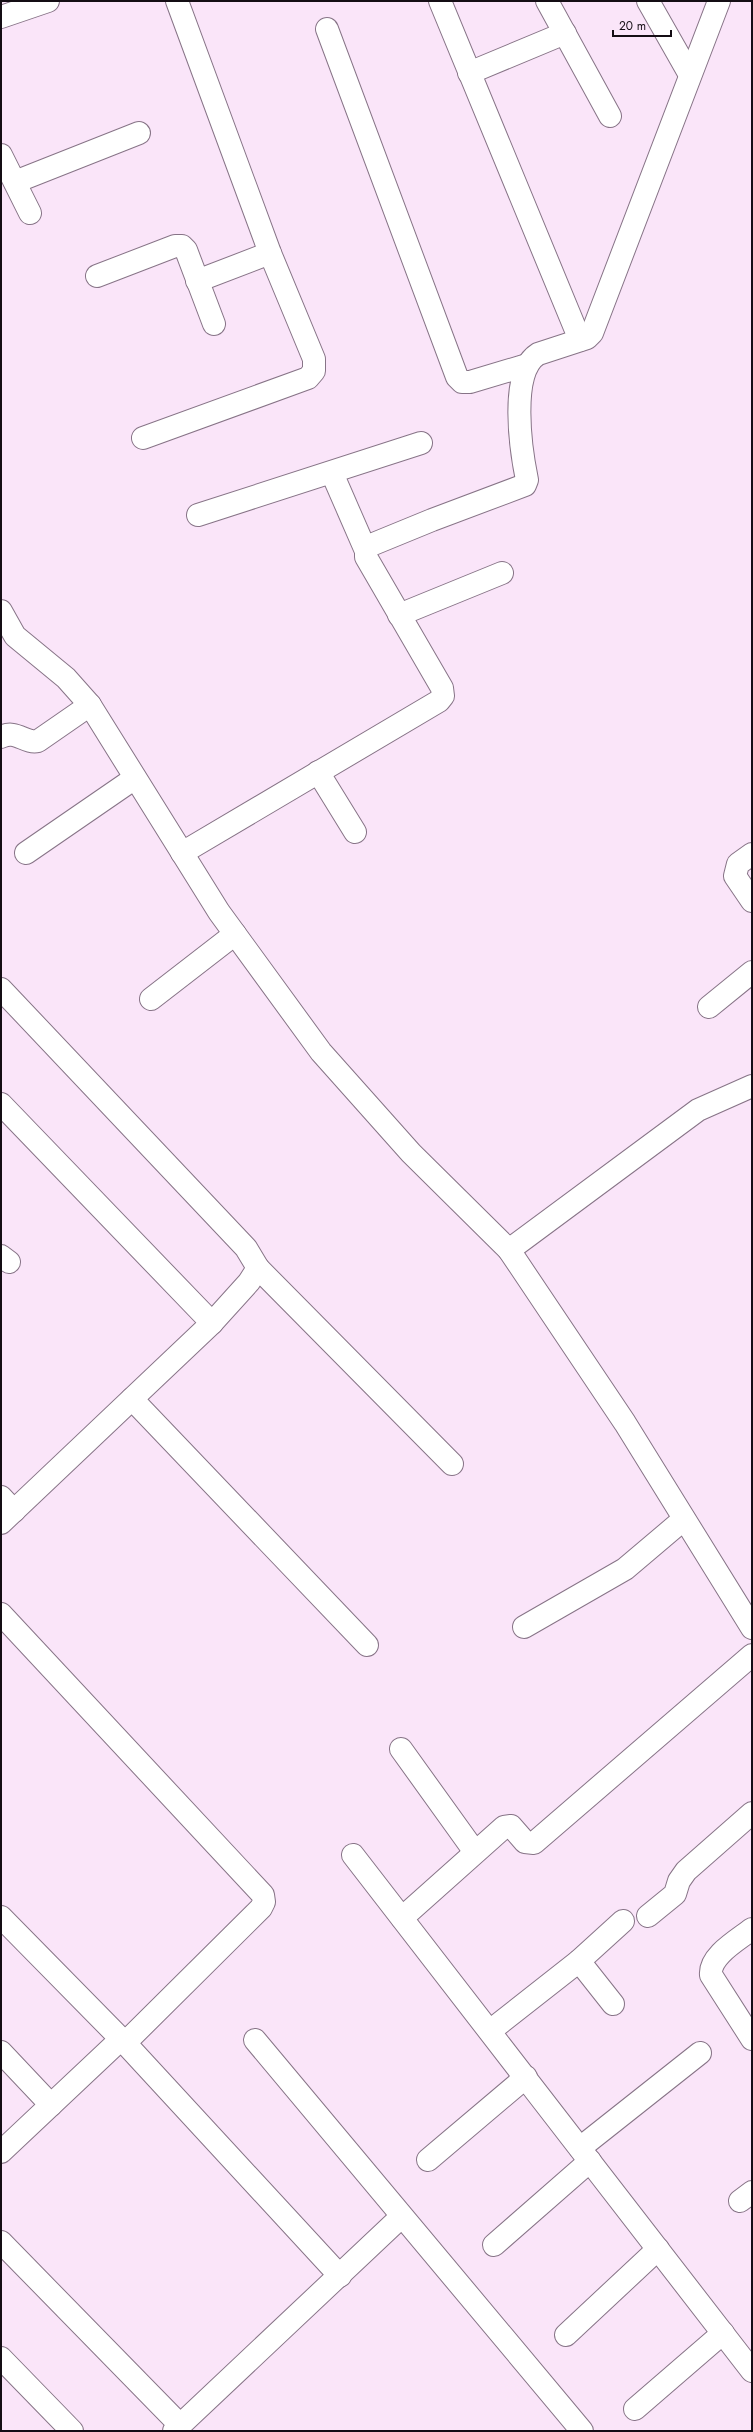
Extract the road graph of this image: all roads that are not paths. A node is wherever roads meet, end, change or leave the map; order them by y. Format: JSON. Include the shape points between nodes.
{"nodes":[{"id":1,"x":48,"y":1,"type":"edge"},
{"id":2,"x":177,"y":1,"type":"edge"},
{"id":3,"x":440,"y":1,"type":"edge"},
{"id":4,"x":547,"y":1,"type":"edge"},
{"id":5,"x":648,"y":1,"type":"edge"},
{"id":6,"x":719,"y":1,"type":"edge"},
{"id":7,"x":1,"y":17,"type":"edge"},
{"id":8,"x":327,"y":29,"type":"dead end"},
{"id":9,"x":564,"y":33,"type":"junction"},
{"id":10,"x":470,"y":73,"type":"junction"},
{"id":11,"x":690,"y":75,"type":"junction"},
{"id":12,"x":610,"y":116,"type":"dead end"},
{"id":13,"x":139,"y":133,"type":"dead end"},
{"id":14,"x":1,"y":155,"type":"edge"},
{"id":15,"x":15,"y":182,"type":"junction"},
{"id":16,"x":30,"y":213,"type":"dead end"},
{"id":17,"x":270,"y":253,"type":"junction"},
{"id":18,"x":97,"y":276,"type":"dead end"},
{"id":19,"x":197,"y":281,"type":"junction"},
{"id":20,"x":214,"y":324,"type":"dead end"},
{"id":21,"x":580,"y":340,"type":"junction"},
{"id":22,"x":528,"y":365,"type":"junction"},
{"id":23,"x":143,"y":438,"type":"dead end"},
{"id":24,"x":421,"y":443,"type":"dead end"},
{"id":25,"x":332,"y":473,"type":"junction"},
{"id":26,"x":198,"y":515,"type":"dead end"},
{"id":27,"x":366,"y":551,"type":"junction"},
{"id":28,"x":502,"y":572,"type":"dead end"},
{"id":29,"x":1,"y":611,"type":"edge"},
{"id":30,"x":399,"y":615,"type":"junction"},
{"id":31,"x":90,"y":706,"type":"junction"},
{"id":32,"x":1,"y":737,"type":"edge"},
{"id":33,"x":318,"y":772,"type":"junction"},
{"id":34,"x":135,"y":778,"type":"junction"},
{"id":35,"x":355,"y":832,"type":"dead end"},
{"id":36,"x":26,"y":853,"type":"dead end"},
{"id":37,"x":182,"y":853,"type":"junction"},
{"id":38,"x":752,"y":854,"type":"edge"},
{"id":39,"x":752,"y":901,"type":"edge"},
{"id":40,"x":235,"y":934,"type":"junction"},
{"id":41,"x":752,"y":972,"type":"edge"},
{"id":42,"x":1,"y":989,"type":"edge"},
{"id":43,"x":151,"y":999,"type":"dead end"},
{"id":44,"x":709,"y":1007,"type":"dead end"},
{"id":45,"x":752,"y":1086,"type":"edge"},
{"id":46,"x":1,"y":1104,"type":"edge"},
{"id":47,"x":509,"y":1250,"type":"junction"},
{"id":48,"x":258,"y":1268,"type":"junction"},
{"id":49,"x":212,"y":1323,"type":"junction"},
{"id":50,"x":132,"y":1399,"type":"junction"},
{"id":51,"x":452,"y":1464,"type":"dead end"},
{"id":52,"x":5,"y":1510,"type":"edge"},
{"id":53,"x":684,"y":1519,"type":"junction"},
{"id":54,"x":1,"y":1614,"type":"edge"},
{"id":55,"x":524,"y":1627,"type":"dead end"},
{"id":56,"x":752,"y":1628,"type":"edge"},
{"id":57,"x":367,"y":1644,"type":"dead end"},
{"id":58,"x":752,"y":1656,"type":"edge"},
{"id":59,"x":401,"y":1749,"type":"dead end"},
{"id":60,"x":752,"y":1813,"type":"edge"},
{"id":61,"x":475,"y":1852,"type":"junction"},
{"id":62,"x":353,"y":1855,"type":"dead end"},
{"id":63,"x":648,"y":1916,"type":"dead end"},
{"id":64,"x":1,"y":1917,"type":"edge"},
{"id":65,"x":402,"y":1918,"type":"junction"},
{"id":66,"x":623,"y":1921,"type":"dead end"},
{"id":67,"x":752,"y":1929,"type":"edge"},
{"id":68,"x":579,"y":1961,"type":"junction"},
{"id":69,"x":613,"y":2004,"type":"dead end"},
{"id":70,"x":490,"y":2031,"type":"junction"},
{"id":71,"x":752,"y":2039,"type":"edge"},
{"id":72,"x":255,"y":2040,"type":"dead end"},
{"id":73,"x":123,"y":2041,"type":"junction"},
{"id":74,"x":1,"y":2052,"type":"edge"},
{"id":75,"x":700,"y":2053,"type":"dead end"},
{"id":76,"x":526,"y":2078,"type":"junction"},
{"id":77,"x":51,"y":2105,"type":"junction"},
{"id":78,"x":1,"y":2152,"type":"edge"},
{"id":79,"x":585,"y":2154,"type":"junction"},
{"id":80,"x":428,"y":2160,"type":"dead end"},
{"id":81,"x":401,"y":2217,"type":"junction"},
{"id":82,"x":1,"y":2242,"type":"edge"},
{"id":83,"x":494,"y":2245,"type":"dead end"},
{"id":84,"x":658,"y":2249,"type":"junction"},
{"id":85,"x":340,"y":2276,"type":"junction"},
{"id":86,"x":723,"y":2333,"type":"junction"},
{"id":87,"x":566,"y":2335,"type":"dead end"},
{"id":88,"x":1,"y":2358,"type":"edge"},
{"id":89,"x":752,"y":2371,"type":"edge"},
{"id":90,"x":635,"y":2409,"type":"dead end"},
{"id":91,"x":177,"y":2428,"type":"edge"},
{"id":92,"x":72,"y":2431,"type":"edge"},
{"id":93,"x":582,"y":2431,"type":"edge"}],
"edges":[{"from":1,"to":7,"type":"street"},
{"from":2,"to":17,"type":"street"},
{"from":3,"to":10,"type":"street"},
{"from":4,"to":9,"type":"street"},
{"from":5,"to":11,"type":"street"},
{"from":6,"to":11,"type":"street"},
{"from":8,"to":22,"type":"street","via":[[457,377],[462,382],[470,382]]},
{"from":9,"to":10,"type":"street"},
{"from":9,"to":12,"type":"street"},
{"from":10,"to":21,"type":"street"},
{"from":11,"to":21,"type":"street","via":[[596,326],[592,333]]},
{"from":13,"to":15,"type":"street"},
{"from":14,"to":15,"type":"street"},
{"from":15,"to":16,"type":"street"},
{"from":17,"to":19,"type":"street"},
{"from":17,"to":23,"type":"street","via":[[314,359],[314,371],[308,378]]},
{"from":18,"to":19,"type":"street","via":[[175,246],[182,246],[186,250]]},
{"from":19,"to":20,"type":"street"},
{"from":21,"to":22,"type":"street","via":[[538,354]]},
{"from":22,"to":27,"type":"street","via":[[521,399],[521,449],[527,480],[525,485],[371,545]]},
{"from":24,"to":25,"type":"street"},
{"from":25,"to":26,"type":"street"},
{"from":25,"to":27,"type":"street"},
{"from":27,"to":30,"type":"street","via":[[366,557]]},
{"from":28,"to":30,"type":"street"},
{"from":29,"to":31,"type":"street","via":[[15,636],[66,678]]},
{"from":30,"to":33,"type":"street","via":[[442,688],[443,696],[439,701]]},
{"from":31,"to":32,"type":"street","via":[[38,741],[33,742],[12,734]]},
{"from":31,"to":34,"type":"street"},
{"from":33,"to":35,"type":"street"},
{"from":33,"to":37,"type":"street"},
{"from":34,"to":36,"type":"street"},
{"from":34,"to":37,"type":"street"},
{"from":37,"to":40,"type":"street"},
{"from":38,"to":39,"type":"street","via":[[738,864],[735,876]]},
{"from":40,"to":43,"type":"street"},
{"from":40,"to":47,"type":"street","via":[[321,1052],[411,1153]]},
{"from":41,"to":44,"type":"street"},
{"from":42,"to":48,"type":"street","via":[[246,1248]]},
{"from":45,"to":47,"type":"street","via":[[698,1110]]},
{"from":46,"to":49,"type":"street"},
{"from":47,"to":53,"type":"street","via":[[625,1423]]},
{"from":48,"to":49,"type":"street","via":[[249,1282]]},
{"from":48,"to":51,"type":"street"},
{"from":49,"to":50,"type":"street"},
{"from":50,"to":52,"type":"street"},
{"from":50,"to":57,"type":"street"},
{"from":53,"to":55,"type":"street","via":[[625,1569]]},
{"from":53,"to":56,"type":"street"},
{"from":54,"to":73,"type":"street","via":[[264,1895],[261,1908]]},
{"from":58,"to":61,"type":"street","via":[[534,1842],[525,1842],[508,1825]]},
{"from":59,"to":61,"type":"street"},
{"from":60,"to":63,"type":"street","via":[[686,1871],[679,1881],[675,1894]]},
{"from":61,"to":65,"type":"street"},
{"from":62,"to":65,"type":"street"},
{"from":64,"to":73,"type":"street"},
{"from":65,"to":70,"type":"street"},
{"from":66,"to":68,"type":"street"},
{"from":67,"to":71,"type":"street","via":[[715,1960],[710,1968],[711,1976]]},
{"from":68,"to":69,"type":"street"},
{"from":68,"to":70,"type":"street"},
{"from":70,"to":76,"type":"street"},
{"from":72,"to":81,"type":"street"},
{"from":73,"to":77,"type":"street"},
{"from":73,"to":85,"type":"street"},
{"from":74,"to":77,"type":"street"},
{"from":75,"to":79,"type":"street"},
{"from":76,"to":79,"type":"street"},
{"from":76,"to":80,"type":"street"},
{"from":77,"to":78,"type":"street"},
{"from":79,"to":83,"type":"street"},
{"from":79,"to":84,"type":"street"},
{"from":81,"to":85,"type":"street"},
{"from":81,"to":93,"type":"street"},
{"from":82,"to":91,"type":"street"},
{"from":84,"to":86,"type":"street"},
{"from":84,"to":87,"type":"street"},
{"from":85,"to":91,"type":"street"},
{"from":86,"to":89,"type":"street"},
{"from":86,"to":90,"type":"street"},
{"from":88,"to":92,"type":"street"}]}
